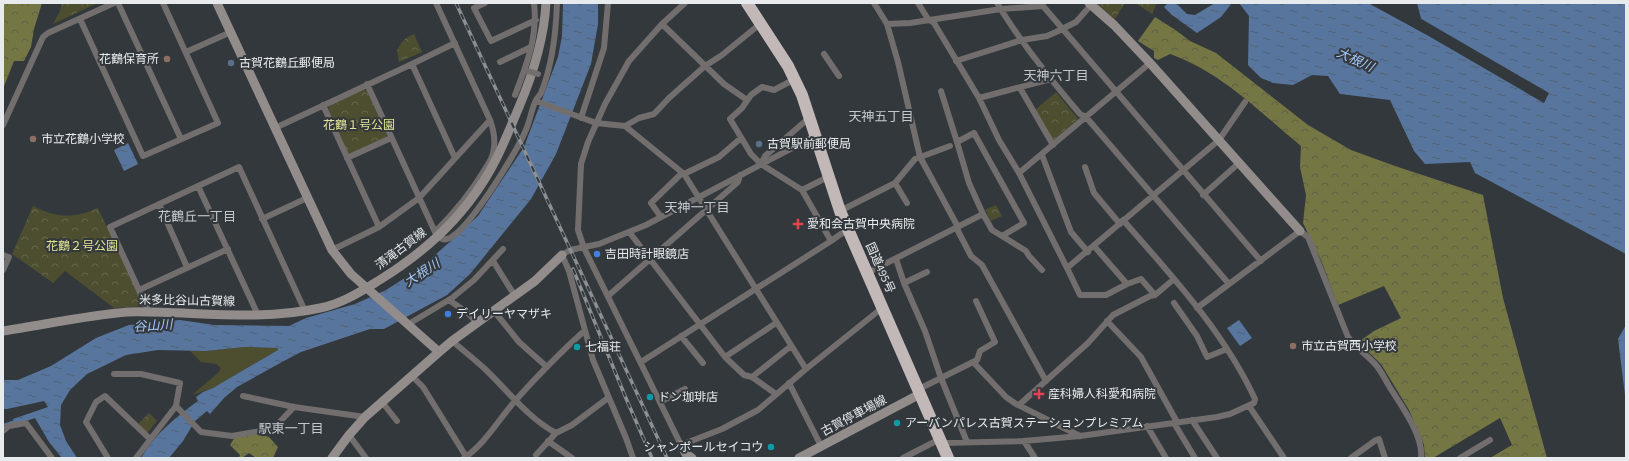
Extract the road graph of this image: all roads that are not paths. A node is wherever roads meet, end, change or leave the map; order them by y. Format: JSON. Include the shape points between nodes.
{"nodes":[{"id":1,"x":114,"y":3,"type":"edge"},
{"id":2,"x":118,"y":3,"type":"edge"},
{"id":3,"x":163,"y":3,"type":"edge"},
{"id":4,"x":217,"y":3,"type":"edge"},
{"id":5,"x":436,"y":3,"type":"edge"},
{"id":6,"x":485,"y":3,"type":"edge"},
{"id":7,"x":534,"y":3,"type":"edge"},
{"id":8,"x":546,"y":3,"type":"edge"},
{"id":9,"x":557,"y":3,"type":"edge"},
{"id":10,"x":608,"y":3,"type":"edge"},
{"id":11,"x":685,"y":3,"type":"edge"},
{"id":12,"x":747,"y":3,"type":"edge"},
{"id":13,"x":874,"y":3,"type":"edge"},
{"id":14,"x":918,"y":3,"type":"edge"},
{"id":15,"x":997,"y":3,"type":"edge"},
{"id":16,"x":1090,"y":4,"type":"edge"},
{"id":17,"x":1001,"y":9,"type":"junction"},
{"id":18,"x":80,"y":19,"type":"junction"},
{"id":19,"x":536,"y":20,"type":"junction"},
{"id":20,"x":928,"y":20,"type":"junction"},
{"id":21,"x":662,"y":24,"type":"junction"},
{"id":22,"x":760,"y":24,"type":"junction"},
{"id":23,"x":887,"y":24,"type":"junction"},
{"id":24,"x":1062,"y":29,"type":"junction"},
{"id":25,"x":231,"y":32,"type":"junction"},
{"id":26,"x":1022,"y":40,"type":"junction"},
{"id":27,"x":455,"y":43,"type":"junction"},
{"id":28,"x":531,"y":47,"type":"junction"},
{"id":29,"x":186,"y":52,"type":"junction"},
{"id":30,"x":824,"y":54,"type":"dead end"},
{"id":31,"x":956,"y":61,"type":"junction"},
{"id":32,"x":500,"y":62,"type":"dead end"},
{"id":33,"x":1150,"y":63,"type":"junction"},
{"id":34,"x":412,"y":64,"type":"junction"},
{"id":35,"x":705,"y":66,"type":"junction"},
{"id":36,"x":528,"y":71,"type":"dead end"},
{"id":37,"x":538,"y":74,"type":"dead end"},
{"id":38,"x":839,"y":76,"type":"dead end"},
{"id":39,"x":795,"y":79,"type":"junction"},
{"id":40,"x":1051,"y":79,"type":"junction"},
{"id":41,"x":367,"y":84,"type":"junction"},
{"id":42,"x":1020,"y":88,"type":"junction"},
{"id":43,"x":941,"y":91,"type":"dead end"},
{"id":44,"x":1116,"y":92,"type":"junction"},
{"id":45,"x":515,"y":95,"type":"dead end"},
{"id":46,"x":979,"y":98,"type":"junction"},
{"id":47,"x":747,"y":100,"type":"junction"},
{"id":48,"x":538,"y":101,"type":"junction"},
{"id":49,"x":1245,"y":102,"type":"dead end"},
{"id":50,"x":323,"y":105,"type":"junction"},
{"id":51,"x":1086,"y":117,"type":"junction"},
{"id":52,"x":581,"y":118,"type":"junction"},
{"id":53,"x":809,"y":118,"type":"junction"},
{"id":54,"x":490,"y":120,"type":"junction"},
{"id":55,"x":596,"y":123,"type":"junction"},
{"id":56,"x":3,"y":125,"type":"edge"},
{"id":57,"x":625,"y":126,"type":"junction"},
{"id":58,"x":275,"y":128,"type":"junction"},
{"id":59,"x":815,"y":136,"type":"junction"},
{"id":60,"x":391,"y":138,"type":"junction"},
{"id":61,"x":741,"y":138,"type":"junction"},
{"id":62,"x":181,"y":139,"type":"junction"},
{"id":63,"x":1219,"y":140,"type":"junction"},
{"id":64,"x":957,"y":142,"type":"junction"},
{"id":65,"x":1053,"y":145,"type":"junction"},
{"id":66,"x":950,"y":146,"type":"dead end"},
{"id":67,"x":1042,"y":155,"type":"junction"},
{"id":68,"x":920,"y":157,"type":"junction"},
{"id":69,"x":347,"y":158,"type":"junction"},
{"id":70,"x":455,"y":158,"type":"junction"},
{"id":71,"x":1239,"y":163,"type":"junction"},
{"id":72,"x":761,"y":164,"type":"junction"},
{"id":73,"x":1085,"y":168,"type":"dead end"},
{"id":74,"x":1182,"y":171,"type":"junction"},
{"id":75,"x":1019,"y":173,"type":"junction"},
{"id":76,"x":683,"y":174,"type":"junction"},
{"id":77,"x":740,"y":175,"type":"junction"},
{"id":78,"x":828,"y":177,"type":"junction"},
{"id":79,"x":895,"y":183,"type":"junction"},
{"id":80,"x":198,"y":186,"type":"junction"},
{"id":81,"x":802,"y":190,"type":"junction"},
{"id":82,"x":1203,"y":195,"type":"junction"},
{"id":83,"x":1153,"y":196,"type":"junction"},
{"id":84,"x":699,"y":197,"type":"junction"},
{"id":85,"x":307,"y":198,"type":"junction"},
{"id":86,"x":420,"y":198,"type":"junction"},
{"id":87,"x":907,"y":203,"type":"dead end"},
{"id":88,"x":158,"y":204,"type":"junction"},
{"id":89,"x":707,"y":209,"type":"junction"},
{"id":90,"x":840,"y":211,"type":"junction"},
{"id":91,"x":983,"y":214,"type":"junction"},
{"id":92,"x":661,"y":217,"type":"junction"},
{"id":93,"x":262,"y":218,"type":"junction"},
{"id":94,"x":1122,"y":222,"type":"junction"},
{"id":95,"x":379,"y":227,"type":"junction"},
{"id":96,"x":958,"y":227,"type":"junction"},
{"id":97,"x":848,"y":229,"type":"junction"},
{"id":98,"x":1300,"y":231,"type":"junction"},
{"id":99,"x":630,"y":233,"type":"junction"},
{"id":100,"x":436,"y":234,"type":"junction"},
{"id":101,"x":1002,"y":236,"type":"junction"},
{"id":102,"x":831,"y":241,"type":"junction"},
{"id":103,"x":1094,"y":246,"type":"junction"},
{"id":104,"x":503,"y":248,"type":"dead end"},
{"id":105,"x":584,"y":248,"type":"junction"},
{"id":106,"x":228,"y":249,"type":"junction"},
{"id":107,"x":332,"y":250,"type":"junction"},
{"id":108,"x":1088,"y":252,"type":"junction"},
{"id":109,"x":3,"y":255,"type":"edge"},
{"id":110,"x":562,"y":255,"type":"junction"},
{"id":111,"x":896,"y":259,"type":"junction"},
{"id":112,"x":650,"y":260,"type":"junction"},
{"id":113,"x":493,"y":261,"type":"junction"},
{"id":114,"x":1261,"y":262,"type":"junction"},
{"id":115,"x":187,"y":267,"type":"junction"},
{"id":116,"x":1067,"y":268,"type":"junction"},
{"id":117,"x":3,"y":270,"type":"edge"},
{"id":118,"x":1042,"y":270,"type":"dead end"},
{"id":119,"x":927,"y":272,"type":"dead end"},
{"id":120,"x":867,"y":273,"type":"junction"},
{"id":121,"x":1174,"y":279,"type":"junction"},
{"id":122,"x":904,"y":283,"type":"junction"},
{"id":123,"x":1127,"y":284,"type":"junction"},
{"id":124,"x":1229,"y":284,"type":"junction"},
{"id":125,"x":756,"y":289,"type":"junction"},
{"id":126,"x":139,"y":290,"type":"junction"},
{"id":127,"x":370,"y":290,"type":"junction"},
{"id":128,"x":1155,"y":295,"type":"junction"},
{"id":129,"x":515,"y":296,"type":"junction"},
{"id":130,"x":608,"y":296,"type":"junction"},
{"id":131,"x":449,"y":300,"type":"junction"},
{"id":132,"x":976,"y":301,"type":"dead end"},
{"id":133,"x":1174,"y":303,"type":"dead end"},
{"id":134,"x":882,"y":308,"type":"junction"},
{"id":135,"x":1197,"y":308,"type":"junction"},
{"id":136,"x":305,"y":311,"type":"junction"},
{"id":137,"x":494,"y":311,"type":"junction"},
{"id":138,"x":149,"y":312,"type":"junction"},
{"id":139,"x":258,"y":315,"type":"junction"},
{"id":140,"x":1107,"y":321,"type":"junction"},
{"id":141,"x":477,"y":323,"type":"junction"},
{"id":142,"x":776,"y":323,"type":"junction"},
{"id":143,"x":408,"y":325,"type":"junction"},
{"id":144,"x":701,"y":325,"type":"junction"},
{"id":145,"x":3,"y":330,"type":"edge"},
{"id":146,"x":584,"y":331,"type":"junction"},
{"id":147,"x":681,"y":336,"type":"junction"},
{"id":148,"x":452,"y":341,"type":"junction"},
{"id":149,"x":792,"y":346,"type":"junction"},
{"id":150,"x":1227,"y":349,"type":"junction"},
{"id":151,"x":439,"y":352,"type":"junction"},
{"id":152,"x":725,"y":357,"type":"junction"},
{"id":153,"x":641,"y":362,"type":"junction"},
{"id":154,"x":973,"y":362,"type":"junction"},
{"id":155,"x":703,"y":364,"type":"dead end"},
{"id":156,"x":547,"y":367,"type":"junction"},
{"id":157,"x":806,"y":369,"type":"junction"},
{"id":158,"x":114,"y":374,"type":"dead end"},
{"id":159,"x":412,"y":376,"type":"junction"},
{"id":160,"x":752,"y":377,"type":"junction"},
{"id":161,"x":941,"y":378,"type":"junction"},
{"id":162,"x":1046,"y":381,"type":"junction"},
{"id":163,"x":789,"y":383,"type":"junction"},
{"id":164,"x":685,"y":389,"type":"dead end"},
{"id":165,"x":776,"y":394,"type":"junction"},
{"id":166,"x":920,"y":394,"type":"junction"},
{"id":167,"x":243,"y":396,"type":"dead end"},
{"id":168,"x":608,"y":398,"type":"junction"},
{"id":169,"x":515,"y":400,"type":"junction"},
{"id":170,"x":382,"y":402,"type":"junction"},
{"id":171,"x":660,"y":402,"type":"junction"},
{"id":172,"x":1019,"y":405,"type":"junction"},
{"id":173,"x":176,"y":406,"type":"junction"},
{"id":174,"x":1249,"y":406,"type":"junction"},
{"id":175,"x":294,"y":407,"type":"junction"},
{"id":176,"x":365,"y":417,"type":"junction"},
{"id":177,"x":1192,"y":420,"type":"junction"},
{"id":178,"x":397,"y":421,"type":"dead end"},
{"id":179,"x":1175,"y":422,"type":"junction"},
{"id":180,"x":1147,"y":426,"type":"junction"},
{"id":181,"x":3,"y":431,"type":"edge"},
{"id":182,"x":556,"y":433,"type":"junction"},
{"id":183,"x":349,"y":435,"type":"junction"},
{"id":184,"x":1080,"y":436,"type":"junction"},
{"id":185,"x":150,"y":439,"type":"junction"},
{"id":186,"x":1490,"y":440,"type":"dead end"},
{"id":187,"x":548,"y":441,"type":"junction"},
{"id":188,"x":941,"y":441,"type":"junction"},
{"id":189,"x":1024,"y":441,"type":"junction"},
{"id":190,"x":967,"y":442,"type":"junction"},
{"id":191,"x":681,"y":444,"type":"junction"},
{"id":192,"x":821,"y":446,"type":"junction"},
{"id":193,"x":536,"y":455,"type":"dead end"},
{"id":194,"x":52,"y":458,"type":"edge"},
{"id":195,"x":108,"y":458,"type":"edge"},
{"id":196,"x":136,"y":458,"type":"edge"},
{"id":197,"x":332,"y":458,"type":"edge"},
{"id":198,"x":366,"y":458,"type":"edge"},
{"id":199,"x":466,"y":458,"type":"edge"},
{"id":200,"x":572,"y":458,"type":"edge"},
{"id":201,"x":633,"y":458,"type":"edge"},
{"id":202,"x":692,"y":458,"type":"edge"},
{"id":203,"x":799,"y":458,"type":"edge"},
{"id":204,"x":903,"y":458,"type":"edge"},
{"id":205,"x":948,"y":458,"type":"edge"},
{"id":206,"x":1035,"y":458,"type":"edge"},
{"id":207,"x":1166,"y":458,"type":"edge"},
{"id":208,"x":1195,"y":458,"type":"edge"},
{"id":209,"x":1217,"y":458,"type":"edge"},
{"id":210,"x":1284,"y":458,"type":"edge"},
{"id":211,"x":1351,"y":458,"type":"edge"},
{"id":212,"x":1385,"y":458,"type":"edge"},
{"id":213,"x":1421,"y":458,"type":"edge"},
{"id":214,"x":1460,"y":458,"type":"edge"}],
"edges":[{"from":1,"to":18,"type":"street"},
{"from":2,"to":62,"type":"street"},
{"from":3,"to":29,"type":"street"},
{"from":4,"to":25,"type":"main road"},
{"from":5,"to":27,"type":"street"},
{"from":6,"to":19,"type":"street","via":[[474,8],[491,41]]},
{"from":7,"to":19,"type":"street"},
{"from":8,"to":100,"type":"main road","name":"清滝古賀線","via":[[544,27],[532,73],[507,136],[483,182],[451,223]]},
{"from":9,"to":48,"type":"street","via":[[553,45]]},
{"from":10,"to":52,"type":"street","via":[[604,48]]},
{"from":11,"to":21,"type":"street"},
{"from":12,"to":22,"type":"highway","name":"国道495号"},
{"from":13,"to":23,"type":"street"},
{"from":14,"to":20,"type":"street"},
{"from":15,"to":17,"type":"street"},
{"from":16,"to":24,"type":"street","via":[[1076,22]]},
{"from":16,"to":33,"type":"main road"},
{"from":17,"to":20,"type":"street"},
{"from":17,"to":24,"type":"street","via":[[1043,6]]},
{"from":17,"to":26,"type":"street"},
{"from":18,"to":56,"type":"street","via":[[43,37]]},
{"from":18,"to":62,"type":"street","via":[[143,156]]},
{"from":19,"to":28,"type":"street"},
{"from":20,"to":23,"type":"street"},
{"from":20,"to":31,"type":"street","via":[[934,23]]},
{"from":21,"to":35,"type":"street"},
{"from":21,"to":55,"type":"street","via":[[629,61]]},
{"from":22,"to":35,"type":"street"},
{"from":22,"to":39,"type":"highway","name":"国道495号"},
{"from":23,"to":68,"type":"street"},
{"from":24,"to":26,"type":"street","via":[[1047,36]]},
{"from":24,"to":44,"type":"street"},
{"from":25,"to":29,"type":"street"},
{"from":25,"to":58,"type":"main road"},
{"from":26,"to":31,"type":"street"},
{"from":26,"to":40,"type":"street"},
{"from":27,"to":34,"type":"street"},
{"from":27,"to":54,"type":"street"},
{"from":28,"to":32,"type":"street"},
{"from":28,"to":45,"type":"street"},
{"from":29,"to":62,"type":"street","via":[[218,123]]},
{"from":30,"to":38,"type":"street"},
{"from":31,"to":46,"type":"street"},
{"from":33,"to":44,"type":"street"},
{"from":33,"to":63,"type":"main road"},
{"from":34,"to":41,"type":"street"},
{"from":34,"to":70,"type":"street"},
{"from":35,"to":47,"type":"street","via":[[724,84]]},
{"from":35,"to":57,"type":"street","via":[[654,114]]},
{"from":36,"to":37,"type":"street","bridge":true},
{"from":39,"to":47,"type":"street","via":[[774,90],[762,87]]},
{"from":39,"to":53,"type":"highway","name":"国道495号"},
{"from":40,"to":42,"type":"street"},
{"from":40,"to":51,"type":"street","via":[[1080,114]]},
{"from":41,"to":50,"type":"street"},
{"from":41,"to":60,"type":"street"},
{"from":42,"to":46,"type":"street"},
{"from":42,"to":65,"type":"street"},
{"from":43,"to":64,"type":"street"},
{"from":44,"to":51,"type":"street"},
{"from":44,"to":74,"type":"street"},
{"from":46,"to":75,"type":"street","via":[[999,140]]},
{"from":47,"to":61,"type":"street","via":[[730,119]]},
{"from":48,"to":52,"type":"street"},
{"from":48,"to":100,"type":"street","via":[[525,131],[494,186],[475,212],[453,236],[443,239]]},
{"from":49,"to":63,"type":"street"},
{"from":50,"to":58,"type":"street"},
{"from":50,"to":69,"type":"street"},
{"from":51,"to":65,"type":"street"},
{"from":51,"to":83,"type":"street"},
{"from":52,"to":55,"type":"street"},
{"from":53,"to":59,"type":"highway","name":"国道495号"},
{"from":53,"to":72,"type":"street","via":[[765,156]]},
{"from":54,"to":70,"type":"street"},
{"from":54,"to":100,"type":"street","via":[[495,140],[493,156],[474,187]]},
{"from":55,"to":57,"type":"street"},
{"from":55,"to":105,"type":"street","via":[[581,170],[578,230]]},
{"from":57,"to":76,"type":"street"},
{"from":58,"to":85,"type":"main road"},
{"from":59,"to":72,"type":"street"},
{"from":59,"to":78,"type":"highway","name":"国道495号"},
{"from":60,"to":69,"type":"street"},
{"from":60,"to":86,"type":"street"},
{"from":61,"to":72,"type":"street"},
{"from":61,"to":76,"type":"street","via":[[719,157]]},
{"from":63,"to":71,"type":"main road"},
{"from":63,"to":74,"type":"street"},
{"from":64,"to":91,"type":"street","via":[[969,183]]},
{"from":64,"to":101,"type":"street","via":[[974,133],[1024,223]]},
{"from":65,"to":67,"type":"street"},
{"from":66,"to":68,"type":"street"},
{"from":67,"to":75,"type":"street"},
{"from":67,"to":108,"type":"street","via":[[1071,232]]},
{"from":68,"to":79,"type":"street","via":[[915,159]]},
{"from":68,"to":96,"type":"street"},
{"from":69,"to":95,"type":"street"},
{"from":70,"to":86,"type":"street"},
{"from":71,"to":82,"type":"street"},
{"from":71,"to":98,"type":"main road"},
{"from":72,"to":77,"type":"street"},
{"from":72,"to":81,"type":"street"},
{"from":73,"to":94,"type":"street","via":[[1094,193]]},
{"from":74,"to":82,"type":"street"},
{"from":74,"to":83,"type":"street"},
{"from":75,"to":116,"type":"street"},
{"from":76,"to":84,"type":"street"},
{"from":76,"to":92,"type":"street","via":[[651,203]]},
{"from":77,"to":84,"type":"street"},
{"from":77,"to":89,"type":"street","via":[[738,182]]},
{"from":78,"to":81,"type":"street"},
{"from":78,"to":90,"type":"highway","name":"国道495号"},
{"from":79,"to":87,"type":"street"},
{"from":79,"to":90,"type":"street"},
{"from":80,"to":88,"type":"street"},
{"from":80,"to":93,"type":"street","via":[[239,167]]},
{"from":80,"to":106,"type":"street"},
{"from":81,"to":102,"type":"street"},
{"from":82,"to":114,"type":"street"},
{"from":83,"to":94,"type":"street"},
{"from":83,"to":124,"type":"street"},
{"from":84,"to":89,"type":"street"},
{"from":84,"to":92,"type":"street"},
{"from":85,"to":93,"type":"street"},
{"from":85,"to":107,"type":"main road"},
{"from":86,"to":95,"type":"street"},
{"from":86,"to":100,"type":"street"},
{"from":88,"to":115,"type":"street"},
{"from":88,"to":126,"type":"street","via":[[110,227]]},
{"from":89,"to":112,"type":"street"},
{"from":89,"to":125,"type":"street"},
{"from":90,"to":97,"type":"highway","name":"国道495号"},
{"from":91,"to":96,"type":"street"},
{"from":91,"to":101,"type":"street","via":[[992,230]]},
{"from":92,"to":99,"type":"street"},
{"from":93,"to":136,"type":"street"},
{"from":94,"to":103,"type":"street"},
{"from":94,"to":121,"type":"street"},
{"from":95,"to":107,"type":"street"},
{"from":96,"to":111,"type":"street"},
{"from":96,"to":162,"type":"street","via":[[971,256],[982,265]]},
{"from":97,"to":102,"type":"street"},
{"from":97,"to":120,"type":"highway","name":"国道495号"},
{"from":98,"to":114,"type":"street"},
{"from":98,"to":213,"type":"street","via":[[1308,237],[1348,337],[1377,366],[1406,414],[1419,444]]},
{"from":99,"to":105,"type":"street"},
{"from":99,"to":112,"type":"street"},
{"from":100,"to":127,"type":"main road","name":"清滝古賀線"},
{"from":101,"to":118,"type":"street","via":[[1026,251]]},
{"from":102,"to":125,"type":"street"},
{"from":103,"to":108,"type":"street"},
{"from":103,"to":123,"type":"street"},
{"from":104,"to":113,"type":"street"},
{"from":105,"to":110,"type":"street","via":[[570,250]]},
{"from":105,"to":130,"type":"street"},
{"from":106,"to":115,"type":"street"},
{"from":106,"to":139,"type":"street"},
{"from":107,"to":127,"type":"main road","via":[[344,266]]},
{"from":108,"to":116,"type":"street"},
{"from":109,"to":117,"type":"street","via":[[9,257]]},
{"from":110,"to":129,"type":"main road","via":[[535,282]]},
{"from":110,"to":146,"type":"street"},
{"from":111,"to":120,"type":"street"},
{"from":111,"to":122,"type":"street"},
{"from":112,"to":130,"type":"street"},
{"from":112,"to":144,"type":"street"},
{"from":113,"to":129,"type":"street"},
{"from":113,"to":131,"type":"street"},
{"from":114,"to":124,"type":"street"},
{"from":115,"to":126,"type":"street"},
{"from":116,"to":123,"type":"street","via":[[1080,295],[1106,295]]},
{"from":119,"to":122,"type":"street"},
{"from":120,"to":134,"type":"highway","name":"国道495号"},
{"from":121,"to":128,"type":"street"},
{"from":121,"to":135,"type":"street"},
{"from":122,"to":161,"type":"street"},
{"from":123,"to":128,"type":"street","via":[[1141,279]]},
{"from":124,"to":135,"type":"street"},
{"from":125,"to":142,"type":"street"},
{"from":125,"to":144,"type":"street"},
{"from":126,"to":138,"type":"street"},
{"from":127,"to":136,"type":"main road","name":"米多比谷山古賀線","via":[[321,308]]},
{"from":127,"to":143,"type":"main road"},
{"from":128,"to":140,"type":"street","via":[[1113,315]]},
{"from":129,"to":137,"type":"main road"},
{"from":130,"to":153,"type":"street"},
{"from":131,"to":141,"type":"street"},
{"from":131,"to":143,"type":"street"},
{"from":132,"to":154,"type":"street","via":[[995,342],[980,351],[977,360]]},
{"from":133,"to":150,"type":"street","via":[[1197,336],[1207,357]]},
{"from":134,"to":157,"type":"street"},
{"from":134,"to":166,"type":"highway","name":"国道495号"},
{"from":135,"to":150,"type":"street"},
{"from":136,"to":139,"type":"main road","name":"米多比谷山古賀線"},
{"from":137,"to":141,"type":"main road"},
{"from":137,"to":156,"type":"street","via":[[519,342]]},
{"from":138,"to":139,"type":"main road","name":"米多比谷山古賀線"},
{"from":138,"to":145,"type":"main road","name":"米多比谷山古賀線","via":[[121,313]]},
{"from":140,"to":162,"type":"street","via":[[1088,343]]},
{"from":140,"to":179,"type":"street","via":[[1141,357]]},
{"from":141,"to":148,"type":"main road"},
{"from":142,"to":149,"type":"street"},
{"from":142,"to":152,"type":"street"},
{"from":143,"to":151,"type":"main road"},
{"from":144,"to":147,"type":"street"},
{"from":144,"to":152,"type":"street"},
{"from":146,"to":156,"type":"street"},
{"from":146,"to":168,"type":"street"},
{"from":147,"to":153,"type":"street"},
{"from":147,"to":155,"type":"street"},
{"from":148,"to":151,"type":"main road"},
{"from":148,"to":169,"type":"street"},
{"from":149,"to":157,"type":"street"},
{"from":149,"to":160,"type":"street"},
{"from":150,"to":174,"type":"street","via":[[1244,375],[1255,399]]},
{"from":151,"to":159,"type":"main road"},
{"from":152,"to":160,"type":"street","via":[[744,375]]},
{"from":153,"to":171,"type":"street"},
{"from":154,"to":161,"type":"street"},
{"from":154,"to":172,"type":"street","via":[[1006,397]]},
{"from":156,"to":169,"type":"street"},
{"from":157,"to":163,"type":"street"},
{"from":158,"to":173,"type":"street","via":[[141,374],[180,384]]},
{"from":159,"to":170,"type":"main road"},
{"from":159,"to":199,"type":"street","via":[[423,387]]},
{"from":160,"to":165,"type":"street"},
{"from":161,"to":166,"type":"street","via":[[922,388]]},
{"from":161,"to":190,"type":"street"},
{"from":162,"to":172,"type":"street"},
{"from":163,"to":165,"type":"street"},
{"from":163,"to":192,"type":"street"},
{"from":164,"to":171,"type":"street"},
{"from":165,"to":191,"type":"street","via":[[751,414],[722,429]]},
{"from":166,"to":188,"type":"highway","name":"国道495号"},
{"from":166,"to":192,"type":"main road","name":"古賀停車場線"},
{"from":167,"to":175,"type":"street"},
{"from":168,"to":182,"type":"street","via":[[572,425]]},
{"from":168,"to":201,"type":"street"},
{"from":169,"to":182,"type":"street"},
{"from":169,"to":199,"type":"street"},
{"from":170,"to":176,"type":"main road"},
{"from":170,"to":178,"type":"street"},
{"from":171,"to":191,"type":"street"},
{"from":172,"to":184,"type":"street"},
{"from":173,"to":175,"type":"street","via":[[201,432],[232,436],[273,429]]},
{"from":173,"to":185,"type":"street"},
{"from":174,"to":177,"type":"street","via":[[1230,414]]},
{"from":174,"to":210,"type":"street"},
{"from":175,"to":176,"type":"street"},
{"from":176,"to":183,"type":"main road"},
{"from":177,"to":179,"type":"street"},
{"from":177,"to":209,"type":"street"},
{"from":179,"to":180,"type":"street"},
{"from":179,"to":208,"type":"street"},
{"from":180,"to":184,"type":"street"},
{"from":180,"to":207,"type":"street"},
{"from":181,"to":194,"type":"street","via":[[9,426],[26,423]]},
{"from":182,"to":187,"type":"street"},
{"from":183,"to":197,"type":"main road"},
{"from":183,"to":198,"type":"street"},
{"from":184,"to":189,"type":"street"},
{"from":185,"to":195,"type":"street","via":[[106,396],[96,402],[86,422]]},
{"from":185,"to":196,"type":"street"},
{"from":186,"to":214,"type":"street"},
{"from":187,"to":193,"type":"street"},
{"from":187,"to":200,"type":"street"},
{"from":188,"to":190,"type":"street"},
{"from":188,"to":204,"type":"street"},
{"from":188,"to":205,"type":"highway","name":"国道495号"},
{"from":189,"to":190,"type":"street"},
{"from":189,"to":206,"type":"street"},
{"from":191,"to":202,"type":"main road","via":[[686,454]]},
{"from":192,"to":203,"type":"main road","name":"古賀停車場線"},
{"from":211,"to":212,"type":"street","via":[[1378,439]]}]}
